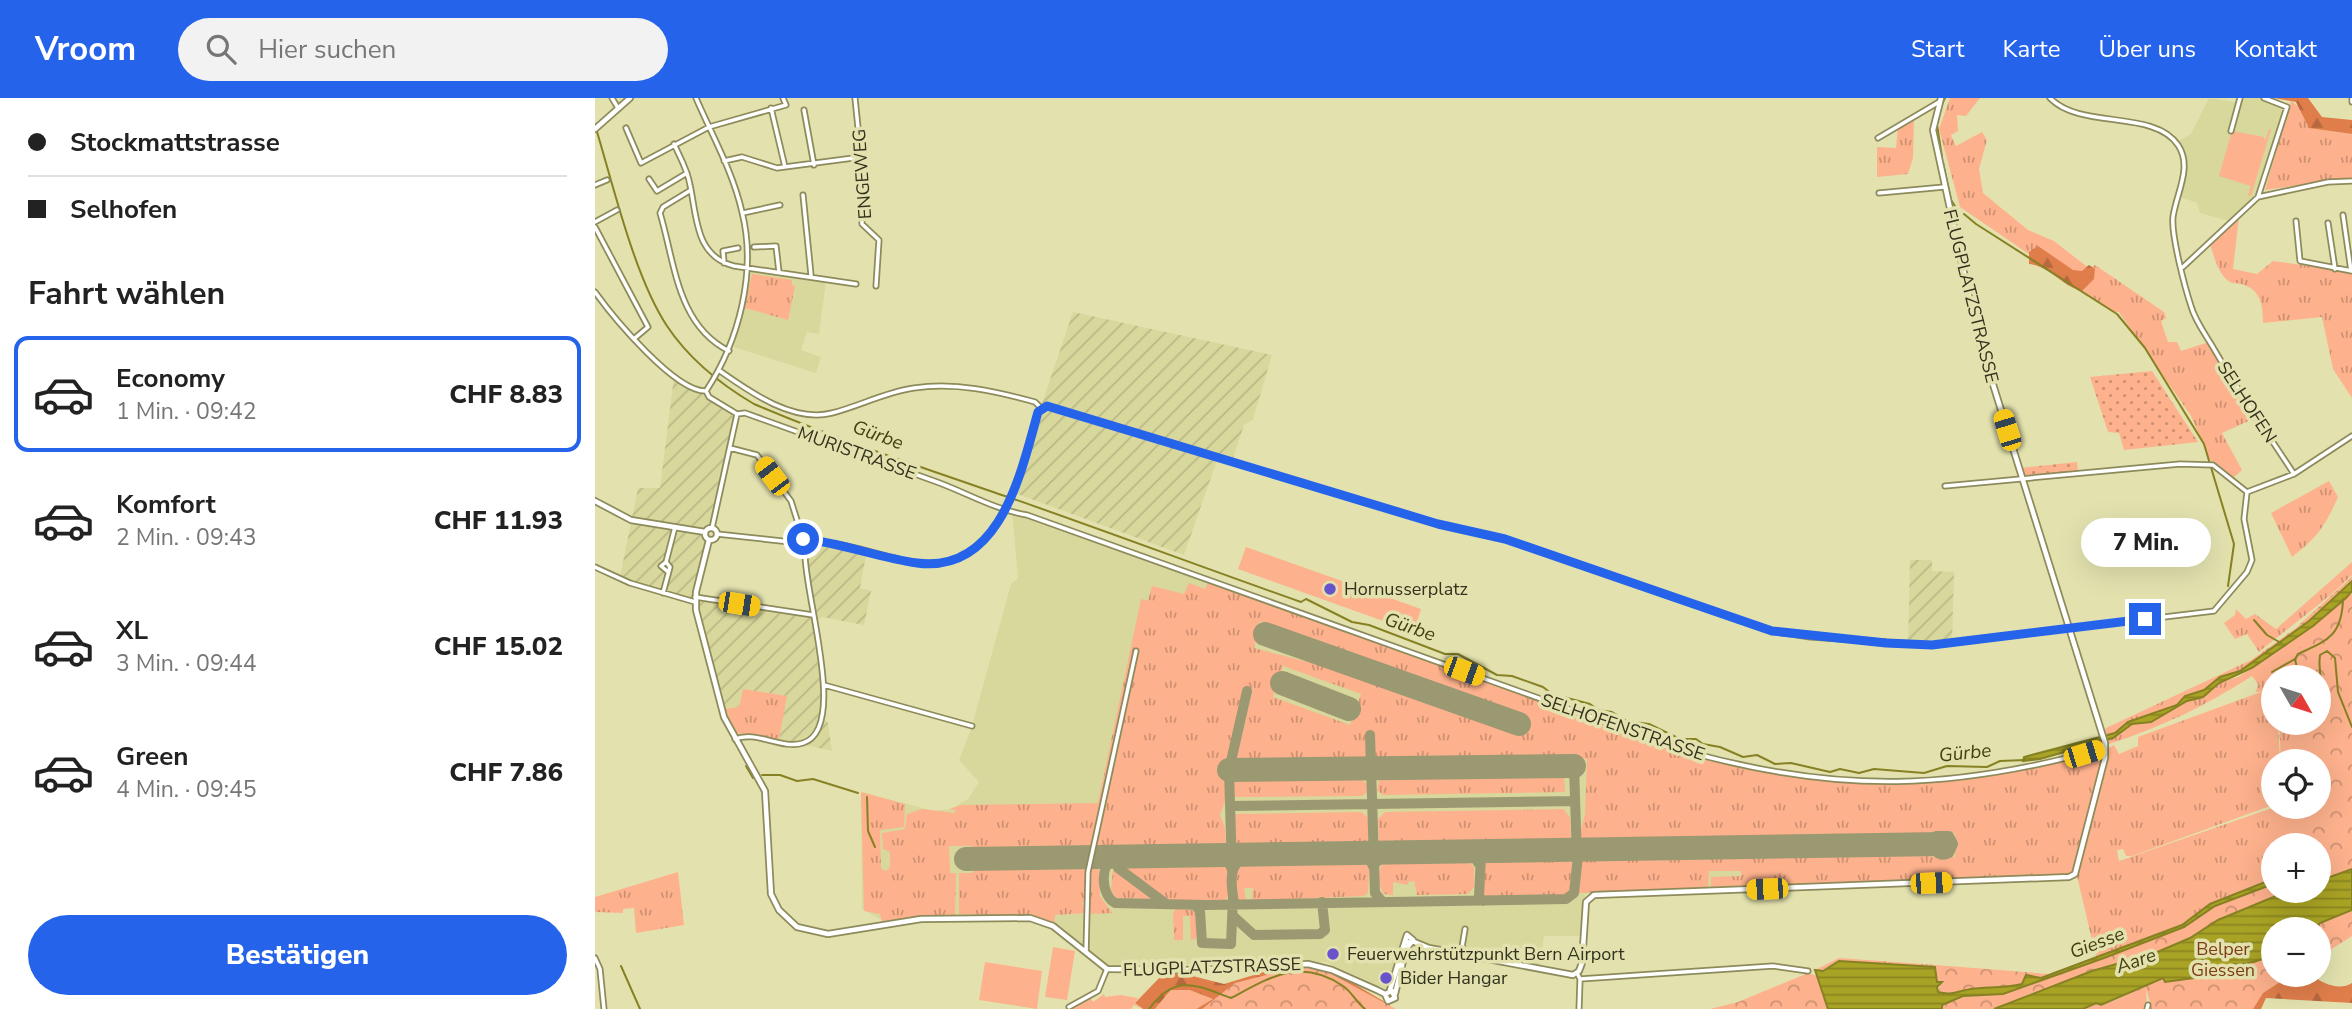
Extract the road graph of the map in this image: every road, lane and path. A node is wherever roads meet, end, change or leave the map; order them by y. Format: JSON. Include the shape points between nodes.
{"nodes":[{"id":1,"x":612,"y":98,"type":"edge"},
{"id":2,"x":629,"y":98,"type":"edge"},
{"id":3,"x":696,"y":98,"type":"edge"},
{"id":4,"x":783,"y":98,"type":"edge"},
{"id":5,"x":855,"y":98,"type":"edge"},
{"id":6,"x":2050,"y":98,"type":"edge"},
{"id":7,"x":2240,"y":98,"type":"edge"},
{"id":8,"x":2264,"y":98,"type":"edge"},
{"id":9,"x":1940,"y":100,"type":"edge"},
{"id":10,"x":618,"y":108,"type":"junction"},
{"id":11,"x":771,"y":108,"type":"junction"},
{"id":12,"x":804,"y":110,"type":"dead end"},
{"id":13,"x":709,"y":127,"type":"junction"},
{"id":14,"x":626,"y":128,"type":"dead end"},
{"id":15,"x":595,"y":129,"type":"edge"},
{"id":16,"x":2231,"y":131,"type":"dead end"},
{"id":17,"x":1878,"y":138,"type":"dead end"},
{"id":18,"x":674,"y":144,"type":"junction"},
{"id":19,"x":861,"y":157,"type":"junction"},
{"id":20,"x":724,"y":162,"type":"junction"},
{"id":21,"x":814,"y":164,"type":"junction"},
{"id":22,"x":785,"y":167,"type":"junction"},
{"id":23,"x":687,"y":173,"type":"junction"},
{"id":24,"x":649,"y":179,"type":"dead end"},
{"id":25,"x":607,"y":180,"type":"dead end"},
{"id":26,"x":2352,"y":181,"type":"edge"},
{"id":27,"x":595,"y":185,"type":"edge"},
{"id":28,"x":1944,"y":187,"type":"junction"},
{"id":29,"x":691,"y":190,"type":"junction"},
{"id":30,"x":1879,"y":193,"type":"dead end"},
{"id":31,"x":803,"y":195,"type":"dead end"},
{"id":32,"x":2258,"y":197,"type":"junction"},
{"id":33,"x":780,"y":205,"type":"dead end"},
{"id":34,"x":617,"y":210,"type":"dead end"},
{"id":35,"x":743,"y":213,"type":"junction"},
{"id":36,"x":2343,"y":215,"type":"dead end"},
{"id":37,"x":2296,"y":221,"type":"dead end"},
{"id":38,"x":2328,"y":223,"type":"dead end"},
{"id":39,"x":595,"y":225,"type":"edge"},
{"id":40,"x":754,"y":247,"type":"dead end"},
{"id":41,"x":738,"y":248,"type":"dead end"},
{"id":42,"x":724,"y":263,"type":"junction"},
{"id":43,"x":2183,"y":267,"type":"junction"},
{"id":44,"x":746,"y":268,"type":"junction"},
{"id":45,"x":2335,"y":269,"type":"junction"},
{"id":46,"x":2351,"y":271,"type":"edge"},
{"id":47,"x":779,"y":272,"type":"junction"},
{"id":48,"x":811,"y":275,"type":"junction"},
{"id":49,"x":856,"y":284,"type":"dead end"},
{"id":50,"x":876,"y":286,"type":"dead end"},
{"id":51,"x":595,"y":292,"type":"edge"},
{"id":52,"x":635,"y":338,"type":"junction"},
{"id":53,"x":729,"y":351,"type":"junction"},
{"id":54,"x":719,"y":372,"type":"junction"},
{"id":55,"x":706,"y":391,"type":"junction"},
{"id":56,"x":1042,"y":407,"type":"junction"},
{"id":57,"x":737,"y":414,"type":"junction"},
{"id":58,"x":2352,"y":436,"type":"edge"},
{"id":59,"x":730,"y":449,"type":"junction"},
{"id":60,"x":2294,"y":474,"type":"junction"},
{"id":61,"x":2022,"y":479,"type":"junction"},
{"id":62,"x":1945,"y":486,"type":"dead end"},
{"id":63,"x":2247,"y":492,"type":"junction"},
{"id":64,"x":595,"y":501,"type":"edge"},
{"id":65,"x":1004,"y":511,"type":"junction"},
{"id":66,"x":675,"y":527,"type":"junction"},
{"id":67,"x":712,"y":528,"type":"junction"},
{"id":68,"x":705,"y":533,"type":"junction"},
{"id":69,"x":717,"y":534,"type":"junction"},
{"id":70,"x":709,"y":540,"type":"junction"},
{"id":71,"x":801,"y":541,"type":"junction"},
{"id":72,"x":811,"y":542,"type":"junction"},
{"id":73,"x":805,"y":550,"type":"junction"},
{"id":74,"x":1157,"y":562,"type":"joint"},
{"id":75,"x":595,"y":566,"type":"edge"},
{"id":76,"x":663,"y":593,"type":"junction"},
{"id":77,"x":695,"y":599,"type":"junction"},
{"id":78,"x":813,"y":615,"type":"junction"},
{"id":79,"x":2069,"y":628,"type":"junction"},
{"id":80,"x":1136,"y":651,"type":"dead end"},
{"id":81,"x":824,"y":685,"type":"junction"},
{"id":82,"x":972,"y":726,"type":"dead end"},
{"id":83,"x":735,"y":739,"type":"junction"},
{"id":84,"x":2105,"y":745,"type":"junction"},
{"id":85,"x":1465,"y":929,"type":"dead end"},
{"id":86,"x":1409,"y":942,"type":"junction"},
{"id":87,"x":1093,"y":943,"type":"dead end"},
{"id":88,"x":1087,"y":944,"type":"junction"},
{"id":89,"x":1461,"y":953,"type":"junction"},
{"id":90,"x":1086,"y":954,"type":"junction"},
{"id":91,"x":595,"y":958,"type":"edge"},
{"id":92,"x":1107,"y":969,"type":"junction"},
{"id":93,"x":1808,"y":971,"type":"dead end"},
{"id":94,"x":1579,"y":976,"type":"junction"},
{"id":95,"x":1387,"y":992,"type":"junction"},
{"id":96,"x":1395,"y":995,"type":"junction"},
{"id":97,"x":1069,"y":1007,"type":"dead end"},
{"id":98,"x":604,"y":1009,"type":"edge"},
{"id":99,"x":1579,"y":1009,"type":"edge"}],
"edges":[{"from":1,"to":10,"type":"street"},
{"from":2,"to":10,"type":"street"},
{"from":3,"to":13,"type":"street"},
{"from":4,"to":11,"type":"street","via":[[786,104]]},
{"from":5,"to":19,"type":"street","name":"ENGEWEG"},
{"from":6,"to":43,"type":"street","name":"SELHOFEN","via":[[2066,110],[2148,127],[2176,143],[2184,164],[2172,220]]},
{"from":7,"to":16,"type":"street"},
{"from":8,"to":32,"type":"street","via":[[2287,107]]},
{"from":9,"to":17,"type":"street"},
{"from":9,"to":28,"type":"street","name":"FLUGPLATZSTRASSE","via":[[1933,130]]},
{"from":10,"to":15,"type":"street"},
{"from":11,"to":13,"type":"street"},
{"from":11,"to":22,"type":"street"},
{"from":12,"to":21,"type":"street"},
{"from":13,"to":18,"type":"street"},
{"from":13,"to":20,"type":"street"},
{"from":14,"to":18,"type":"street","via":[[641,163]]},
{"from":18,"to":23,"type":"street"},
{"from":19,"to":21,"type":"street"},
{"from":19,"to":50,"type":"street","name":"ENGEWEG","via":[[862,224],[879,240]]},
{"from":20,"to":22,"type":"street","via":[[743,157]]},
{"from":20,"to":35,"type":"street"},
{"from":21,"to":22,"type":"street"},
{"from":23,"to":24,"type":"street","via":[[657,191]]},
{"from":23,"to":29,"type":"street"},
{"from":25,"to":27,"type":"street"},
{"from":26,"to":32,"type":"street"},
{"from":28,"to":30,"type":"street"},
{"from":28,"to":61,"type":"street","name":"FLUGPLATZSTRASSE","via":[[1977,333]]},
{"from":29,"to":42,"type":"street","via":[[701,239]]},
{"from":29,"to":53,"type":"street","via":[[661,210],[670,254],[696,323]]},
{"from":31,"to":48,"type":"street"},
{"from":32,"to":43,"type":"street"},
{"from":33,"to":35,"type":"street"},
{"from":34,"to":39,"type":"street"},
{"from":35,"to":44,"type":"street"},
{"from":36,"to":46,"type":"street"},
{"from":37,"to":45,"type":"street","via":[[2300,261]]},
{"from":38,"to":45,"type":"street"},
{"from":39,"to":52,"type":"street","via":[[648,327]]},
{"from":40,"to":47,"type":"street","via":[[776,246]]},
{"from":41,"to":42,"type":"street","via":[[723,251]]},
{"from":42,"to":44,"type":"street"},
{"from":43,"to":60,"type":"street","name":"SELHOFEN","via":[[2193,313]]},
{"from":44,"to":47,"type":"street"},
{"from":44,"to":53,"type":"street"},
{"from":45,"to":46,"type":"street"},
{"from":47,"to":48,"type":"street"},
{"from":48,"to":49,"type":"street"},
{"from":51,"to":52,"type":"street","name":"MURISTRASSE"},
{"from":52,"to":55,"type":"street","name":"MURISTRASSE","via":[[669,372],[696,390]]},
{"from":53,"to":54,"type":"street"},
{"from":54,"to":55,"type":"street"},
{"from":54,"to":56,"type":"street","via":[[771,402],[812,415],[832,413],[893,391],[940,386],[989,390]]},
{"from":55,"to":57,"type":"street","name":"MURISTRASSE"},
{"from":56,"to":65,"type":"street"},
{"from":56,"to":79,"type":"street","via":[[1438,524],[1505,539],[1772,631],[1907,645]]},
{"from":57,"to":59,"type":"street"},
{"from":57,"to":65,"type":"street","name":"MURISTRASSE","via":[[884,463]]},
{"from":58,"to":60,"type":"street"},
{"from":59,"to":67,"type":"street"},
{"from":59,"to":71,"type":"street","via":[[757,455],[791,501]]},
{"from":60,"to":63,"type":"street"},
{"from":61,"to":62,"type":"street"},
{"from":61,"to":63,"type":"street","via":[[2210,464]]},
{"from":61,"to":79,"type":"street","name":"FLUGPLATZSTRASSE"},
{"from":63,"to":79,"type":"street","via":[[2244,519],[2252,560],[2214,611]]},
{"from":64,"to":66,"type":"street","via":[[631,520]]},
{"from":65,"to":72,"type":"street","via":[[981,544],[943,562],[915,563]]},
{"from":65,"to":74,"type":"street","name":"MURISTRASSE"},
{"from":66,"to":68,"type":"street"},
{"from":66,"to":76,"type":"street","via":[[661,566],[667,571]]},
{"from":67,"to":68,"type":"street"},
{"from":67,"to":69,"type":"street"},
{"from":68,"to":70,"type":"street"},
{"from":69,"to":70,"type":"street"},
{"from":69,"to":71,"type":"street"},
{"from":70,"to":77,"type":"street"},
{"from":71,"to":72,"type":"street"},
{"from":71,"to":73,"type":"street"},
{"from":72,"to":73,"type":"street"},
{"from":73,"to":78,"type":"street"},
{"from":74,"to":84,"type":"street","name":"SELHOFENSTRASSE","via":[[1689,752],[1764,772],[1836,781],[1934,782],[2008,773]]},
{"from":75,"to":76,"type":"street"},
{"from":76,"to":77,"type":"street"},
{"from":77,"to":78,"type":"street"},
{"from":77,"to":83,"type":"street","name":"FLUGPLATZSTRASSE","via":[[724,717]]},
{"from":78,"to":81,"type":"street"},
{"from":79,"to":84,"type":"street","name":"FLUGPLATZSTRASSE"},
{"from":80,"to":88,"type":"street","via":[[1089,872]]},
{"from":81,"to":82,"type":"street"},
{"from":81,"to":83,"type":"street","via":[[823,719],[809,741]]},
{"from":83,"to":90,"type":"street","name":"FLUGPLATZSTRASSE","via":[[766,797],[771,894],[783,916],[797,927],[828,934],[921,919],[1025,917],[1047,923]]},
{"from":84,"to":94,"type":"street","name":"FLUGPLATZSTRASSE","via":[[2072,877],[1594,895],[1585,904]]},
{"from":85,"to":89,"type":"street"},
{"from":86,"to":89,"type":"street"},
{"from":86,"to":95,"type":"street"},
{"from":86,"to":96,"type":"street"},
{"from":87,"to":88,"type":"street"},
{"from":88,"to":90,"type":"street"},
{"from":89,"to":94,"type":"street"},
{"from":90,"to":92,"type":"street","name":"FLUGPLATZSTRASSE"},
{"from":91,"to":98,"type":"street"},
{"from":92,"to":95,"type":"street","name":"FLUGPLATZSTRASSE","via":[[1311,964]]},
{"from":92,"to":97,"type":"street","via":[[1098,991]]},
{"from":93,"to":94,"type":"street","via":[[1773,966]]},
{"from":94,"to":99,"type":"street"},
{"from":95,"to":96,"type":"street"},
{"from":95,"to":96,"type":"street","via":[[1390,1001]]}]}
